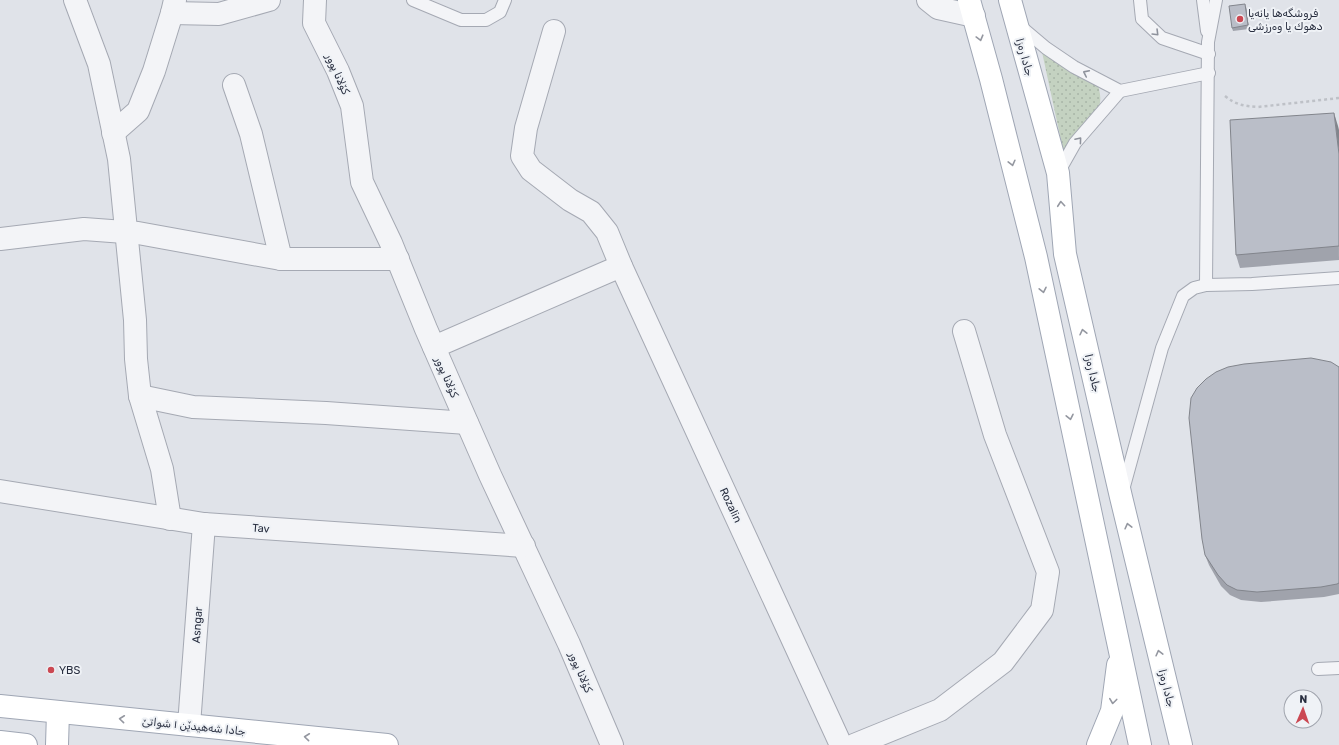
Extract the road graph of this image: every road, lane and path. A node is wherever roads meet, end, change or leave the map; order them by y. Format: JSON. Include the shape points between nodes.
{"nodes":[{"id":1,"x":75,"y":0,"type":"edge"},
{"id":2,"x":269,"y":0,"type":"edge"},
{"id":3,"x":315,"y":0,"type":"edge"},
{"id":4,"x":413,"y":0,"type":"edge"},
{"id":5,"x":506,"y":0,"type":"edge"},
{"id":6,"x":928,"y":0,"type":"edge"},
{"id":7,"x":1010,"y":0,"type":"edge"},
{"id":8,"x":1140,"y":0,"type":"edge"},
{"id":9,"x":1203,"y":0,"type":"edge"},
{"id":10,"x":1216,"y":0,"type":"edge"},
{"id":11,"x":174,"y":7,"type":"edge"},
{"id":12,"x":971,"y":8,"type":"edge"},
{"id":13,"x":1016,"y":23,"type":"junction"},
{"id":14,"x":554,"y":30,"type":"dead end"},
{"id":15,"x":1208,"y":42,"type":"junction"},
{"id":16,"x":1208,"y":54,"type":"junction"},
{"id":17,"x":1209,"y":73,"type":"junction"},
{"id":18,"x":234,"y":85,"type":"dead end"},
{"id":19,"x":1120,"y":91,"type":"junction"},
{"id":20,"x":1339,"y":98,"type":"edge"},
{"id":21,"x":113,"y":132,"type":"junction"},
{"id":22,"x":1058,"y":173,"type":"junction"},
{"id":23,"x":125,"y":232,"type":"junction"},
{"id":24,"x":0,"y":238,"type":"edge"},
{"id":25,"x":281,"y":259,"type":"junction"},
{"id":26,"x":398,"y":259,"type":"junction"},
{"id":27,"x":621,"y":266,"type":"junction"},
{"id":28,"x":1339,"y":278,"type":"edge"},
{"id":29,"x":1206,"y":285,"type":"junction"},
{"id":30,"x":964,"y":331,"type":"dead end"},
{"id":31,"x":434,"y":347,"type":"junction"},
{"id":32,"x":140,"y":396,"type":"junction"},
{"id":33,"x":467,"y":423,"type":"junction"},
{"id":34,"x":0,"y":490,"type":"edge"},
{"id":35,"x":1121,"y":497,"type":"junction"},
{"id":36,"x":170,"y":519,"type":"junction"},
{"id":37,"x":204,"y":524,"type":"junction"},
{"id":38,"x":524,"y":546,"type":"junction"},
{"id":39,"x":1120,"y":648,"type":"junction"},
{"id":40,"x":1339,"y":668,"type":"edge"},
{"id":41,"x":1318,"y":669,"type":"dead end"},
{"id":42,"x":0,"y":706,"type":"edge"},
{"id":43,"x":58,"y":712,"type":"junction"},
{"id":44,"x":1174,"y":716,"type":"junction"},
{"id":45,"x":189,"y":725,"type":"junction"},
{"id":46,"x":0,"y":742,"type":"edge"},
{"id":47,"x":26,"y":745,"type":"edge"},
{"id":48,"x":57,"y":745,"type":"edge"},
{"id":49,"x":387,"y":745,"type":"edge"},
{"id":50,"x":612,"y":745,"type":"edge"},
{"id":51,"x":841,"y":745,"type":"edge"},
{"id":52,"x":854,"y":745,"type":"edge"},
{"id":53,"x":1098,"y":745,"type":"edge"},
{"id":54,"x":1140,"y":745,"type":"edge"},
{"id":55,"x":1181,"y":745,"type":"edge"},
{"id":56,"x":1193,"y":745,"type":"edge"}],
"edges":[{"from":1,"to":21,"type":"street","via":[[99,64]]},
{"from":2,"to":11,"type":"street","via":[[218,14]]},
{"from":3,"to":26,"type":"street","name":"کۆلانا پوور","via":[[314,23],[352,106],[362,182]]},
{"from":4,"to":5,"type":"lane","via":[[461,20],[486,20],[500,12]]},
{"from":6,"to":12,"type":"street","via":[[938,8]]},
{"from":7,"to":13,"type":"main road","name":"جادا ره‌زا"},
{"from":8,"to":16,"type":"lane","one_way":true,"via":[[1142,19],[1162,38]]},
{"from":9,"to":15,"type":"lane"},
{"from":10,"to":15,"type":"lane"},
{"from":11,"to":21,"type":"street","via":[[154,71],[138,111]]},
{"from":12,"to":39,"type":"main road","one_way":true,"via":[[1036,257]]},
{"from":19,"to":13,"type":"lane","one_way":true,"via":[[1074,67]]},
{"from":13,"to":22,"type":"main road","name":"جادا ره‌زا"},
{"from":14,"to":27,"type":"street","name":"Rozalin","via":[[526,128],[522,156],[530,170],[570,200],[591,212],[607,232]]},
{"from":15,"to":16,"type":"lane"},
{"from":16,"to":17,"type":"lane"},
{"from":17,"to":19,"type":"lane"},
{"from":17,"to":20,"type":"path","via":[[1224,95],[1233,103],[1246,106],[1258,107]]},
{"from":17,"to":29,"type":"lane"},
{"from":18,"to":25,"type":"street","via":[[251,134]]},
{"from":22,"to":19,"type":"lane","one_way":true,"via":[[1075,143]]},
{"from":21,"to":23,"type":"street"},
{"from":35,"to":22,"type":"main road","name":"جادا ره‌زا","one_way":true,"via":[[1065,254]]},
{"from":23,"to":24,"type":"street","via":[[84,229]]},
{"from":23,"to":25,"type":"street"},
{"from":23,"to":32,"type":"street"},
{"from":25,"to":26,"type":"street"},
{"from":26,"to":31,"type":"street","name":"کۆلانا پوور"},
{"from":27,"to":31,"type":"street"},
{"from":27,"to":51,"type":"street","name":"Rozalin"},
{"from":28,"to":29,"type":"lane"},
{"from":29,"to":35,"type":"lane","via":[[1194,288],[1183,296],[1162,348]]},
{"from":30,"to":52,"type":"street","via":[[995,435],[1048,572],[1042,610],[1003,662],[940,710]]},
{"from":31,"to":33,"type":"street","name":"کۆلانا پوور"},
{"from":32,"to":33,"type":"street","via":[[193,407]]},
{"from":32,"to":36,"type":"street","via":[[162,469]]},
{"from":33,"to":38,"type":"street","name":"کۆلانا پوور"},
{"from":34,"to":36,"type":"street","name":"Tav"},
{"from":44,"to":35,"type":"main road","name":"جادا ره‌زا","one_way":true},
{"from":36,"to":37,"type":"street","name":"Tav"},
{"from":37,"to":38,"type":"street","name":"Tav"},
{"from":37,"to":45,"type":"street","name":"Asngar"},
{"from":38,"to":50,"type":"street","name":"کۆلانا پوور"},
{"from":39,"to":53,"type":"main road","one_way":true,"via":[[1112,711]]},
{"from":39,"to":54,"type":"main road"},
{"from":40,"to":41,"type":"lane"},
{"from":42,"to":43,"type":"main road","name":"جادا شەهیدێن ١ شواتێ"},
{"from":45,"to":43,"type":"main road","name":"جادا شەهیدێن ١ شواتێ","one_way":true},
{"from":43,"to":48,"type":"main road"},
{"from":44,"to":55,"type":"main road","name":"جادا ره‌زا"},
{"from":44,"to":56,"type":"main road"},
{"from":49,"to":45,"type":"main road","name":"جادا شەهیدێن ١ شواتێ","one_way":true},
{"from":46,"to":47,"type":"main road"}]}
